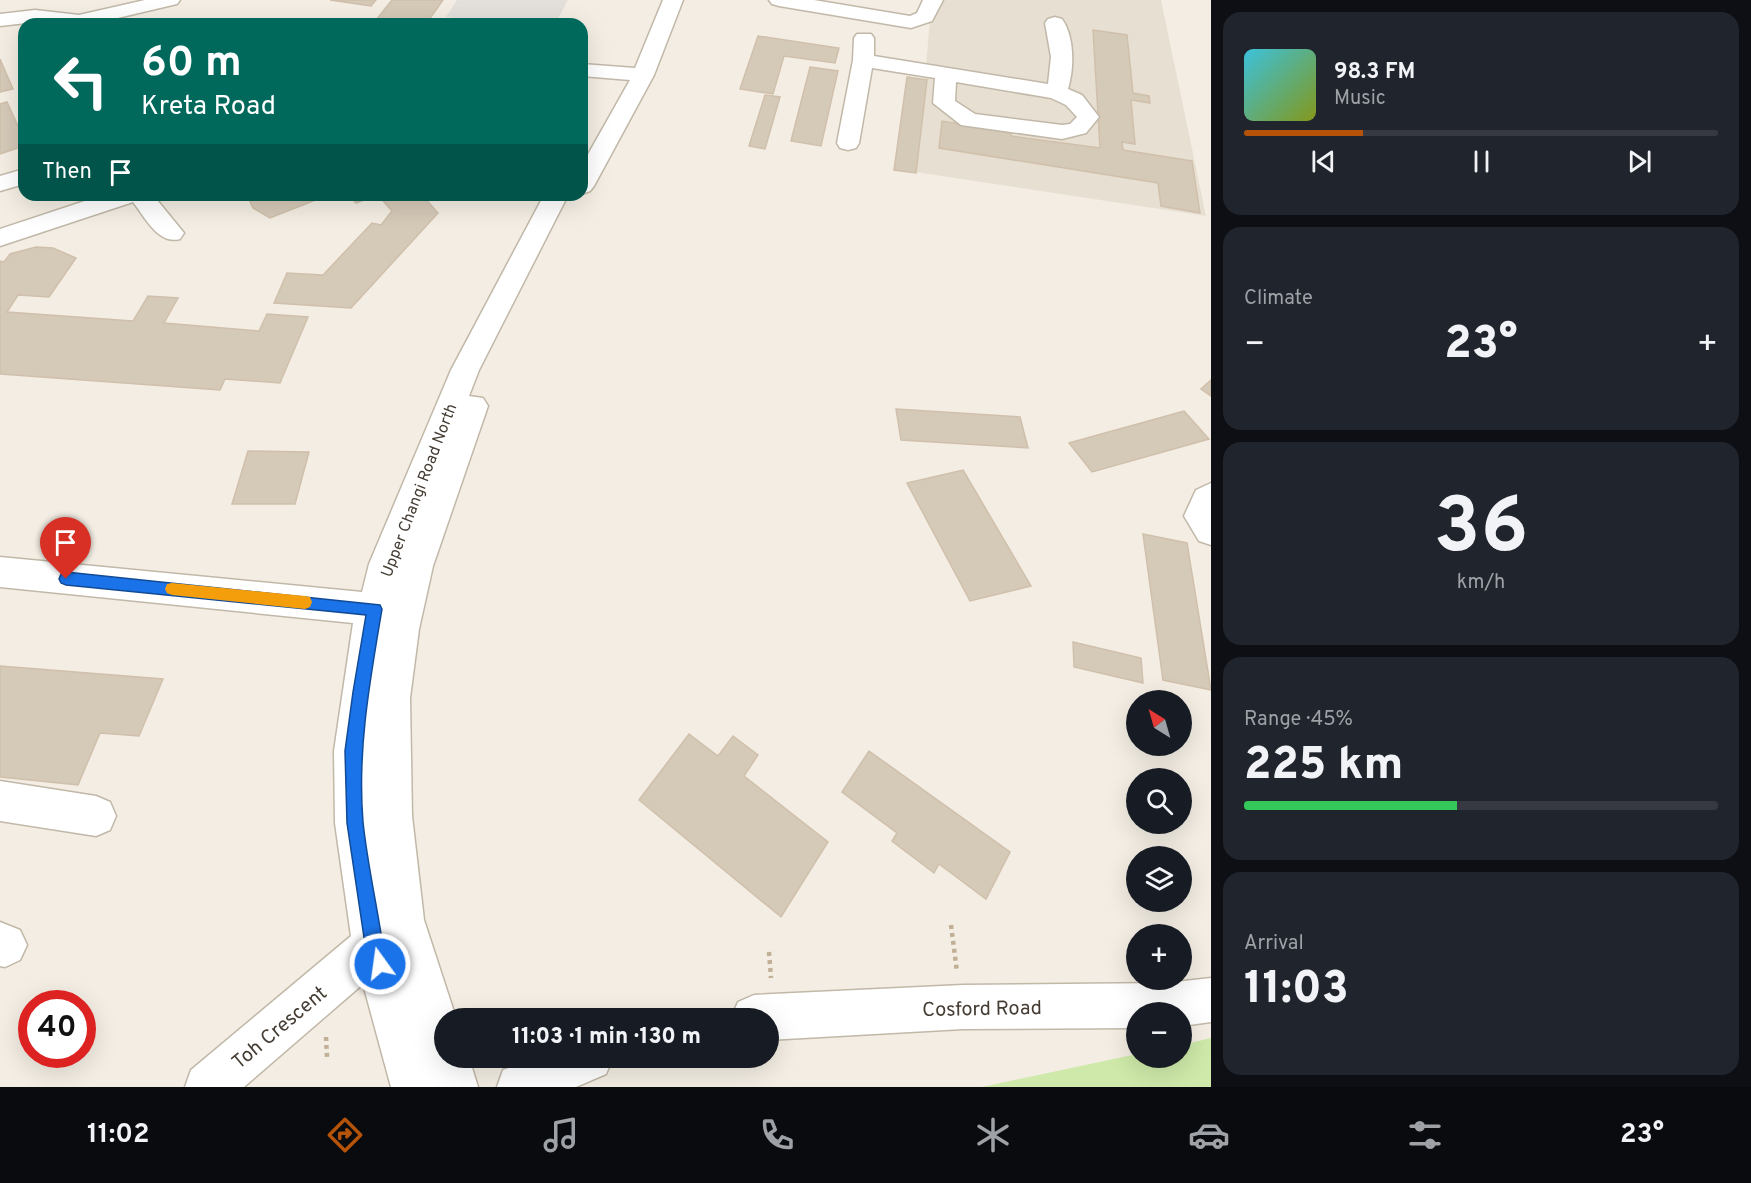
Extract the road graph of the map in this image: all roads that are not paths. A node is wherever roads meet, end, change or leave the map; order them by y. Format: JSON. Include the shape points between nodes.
{"nodes":[{"id":1,"x":170,"y":0,"type":"edge"},
{"id":2,"x":655,"y":0,"type":"edge"},
{"id":3,"x":673,"y":0,"type":"edge"},
{"id":4,"x":779,"y":0,"type":"edge"},
{"id":5,"x":933,"y":0,"type":"edge"},
{"id":6,"x":864,"y":15,"type":"junction"},
{"id":7,"x":53,"y":18,"type":"edge"},
{"id":8,"x":92,"y":18,"type":"edge"},
{"id":9,"x":0,"y":20,"type":"edge"},
{"id":10,"x":1055,"y":23,"type":"dead end"},
{"id":11,"x":863,"y":60,"type":"junction"},
{"id":12,"x":588,"y":70,"type":"edge"},
{"id":13,"x":632,"y":74,"type":"junction"},
{"id":14,"x":946,"y":75,"type":"junction"},
{"id":15,"x":1056,"y":92,"type":"junction"},
{"id":16,"x":588,"y":137,"type":"edge"},
{"id":17,"x":848,"y":143,"type":"dead end"},
{"id":18,"x":588,"y":173,"type":"edge"},
{"id":19,"x":18,"y":178,"type":"edge"},
{"id":20,"x":0,"y":184,"type":"edge"},
{"id":21,"x":110,"y":201,"type":"edge"},
{"id":22,"x":145,"y":201,"type":"edge"},
{"id":23,"x":553,"y":201,"type":"edge"},
{"id":24,"x":574,"y":201,"type":"edge"},
{"id":25,"x":171,"y":233,"type":"dead end"},
{"id":26,"x":0,"y":238,"type":"edge"},
{"id":27,"x":1211,"y":496,"type":"edge"},
{"id":28,"x":1211,"y":531,"type":"edge"},
{"id":29,"x":0,"y":572,"type":"edge"},
{"id":30,"x":390,"y":611,"type":"junction"},
{"id":31,"x":0,"y":801,"type":"edge"},
{"id":32,"x":96,"y":816,"type":"dead end"},
{"id":33,"x":389,"y":932,"type":"junction"},
{"id":34,"x":1211,"y":1000,"type":"edge"},
{"id":35,"x":763,"y":1003,"type":"edge"},
{"id":36,"x":434,"y":1029,"type":"edge"},
{"id":37,"x":449,"y":1068,"type":"edge"},
{"id":38,"x":566,"y":1068,"type":"edge"},
{"id":39,"x":208,"y":1087,"type":"edge"},
{"id":40,"x":414,"y":1087,"type":"edge"},
{"id":41,"x":455,"y":1087,"type":"edge"},
{"id":42,"x":520,"y":1087,"type":"edge"}],
"edges":[{"from":1,"to":8,"type":"street"},
{"from":2,"to":13,"type":"street","via":[[633,47]]},
{"from":3,"to":13,"type":"street"},
{"from":4,"to":6,"type":"street"},
{"from":5,"to":6,"type":"street","via":[[925,16],[911,22]]},
{"from":6,"to":11,"type":"street"},
{"from":7,"to":9,"type":"street"},
{"from":10,"to":15,"type":"street","via":[[1063,55]]},
{"from":11,"to":14,"type":"street"},
{"from":11,"to":17,"type":"street"},
{"from":12,"to":13,"type":"street"},
{"from":13,"to":16,"type":"street"},
{"from":13,"to":18,"type":"street"},
{"from":14,"to":15,"type":"street"},
{"from":14,"to":15,"type":"street","via":[[944,103],[969,120],[1075,131],[1088,117],[1074,100]]},
{"from":19,"to":20,"type":"street"},
{"from":21,"to":26,"type":"street"},
{"from":22,"to":25,"type":"street"},
{"from":23,"to":30,"type":"street","name":"Upper Changi Road North","via":[[465,370],[386,564]]},
{"from":24,"to":30,"type":"street","name":"Upper Changi Road North","via":[[484,374],[416,566]]},
{"from":27,"to":28,"type":"street","via":[[1200,516]]},
{"from":29,"to":30,"type":"street"},
{"from":30,"to":33,"type":"street","name":"Upper Changi Road North","via":[[362,681],[353,751],[355,823]]},
{"from":31,"to":32,"type":"street"},
{"from":33,"to":36,"type":"street","name":"Upper Changi Road North"},
{"from":33,"to":39,"type":"street","name":"Toh Crescent"},
{"from":33,"to":40,"type":"street","name":"Upper Changi Road North"},
{"from":34,"to":35,"type":"street","name":"Cosford Road","via":[[1166,1005],[951,1008]]},
{"from":37,"to":41,"type":"street"},
{"from":38,"to":42,"type":"street"}]}
